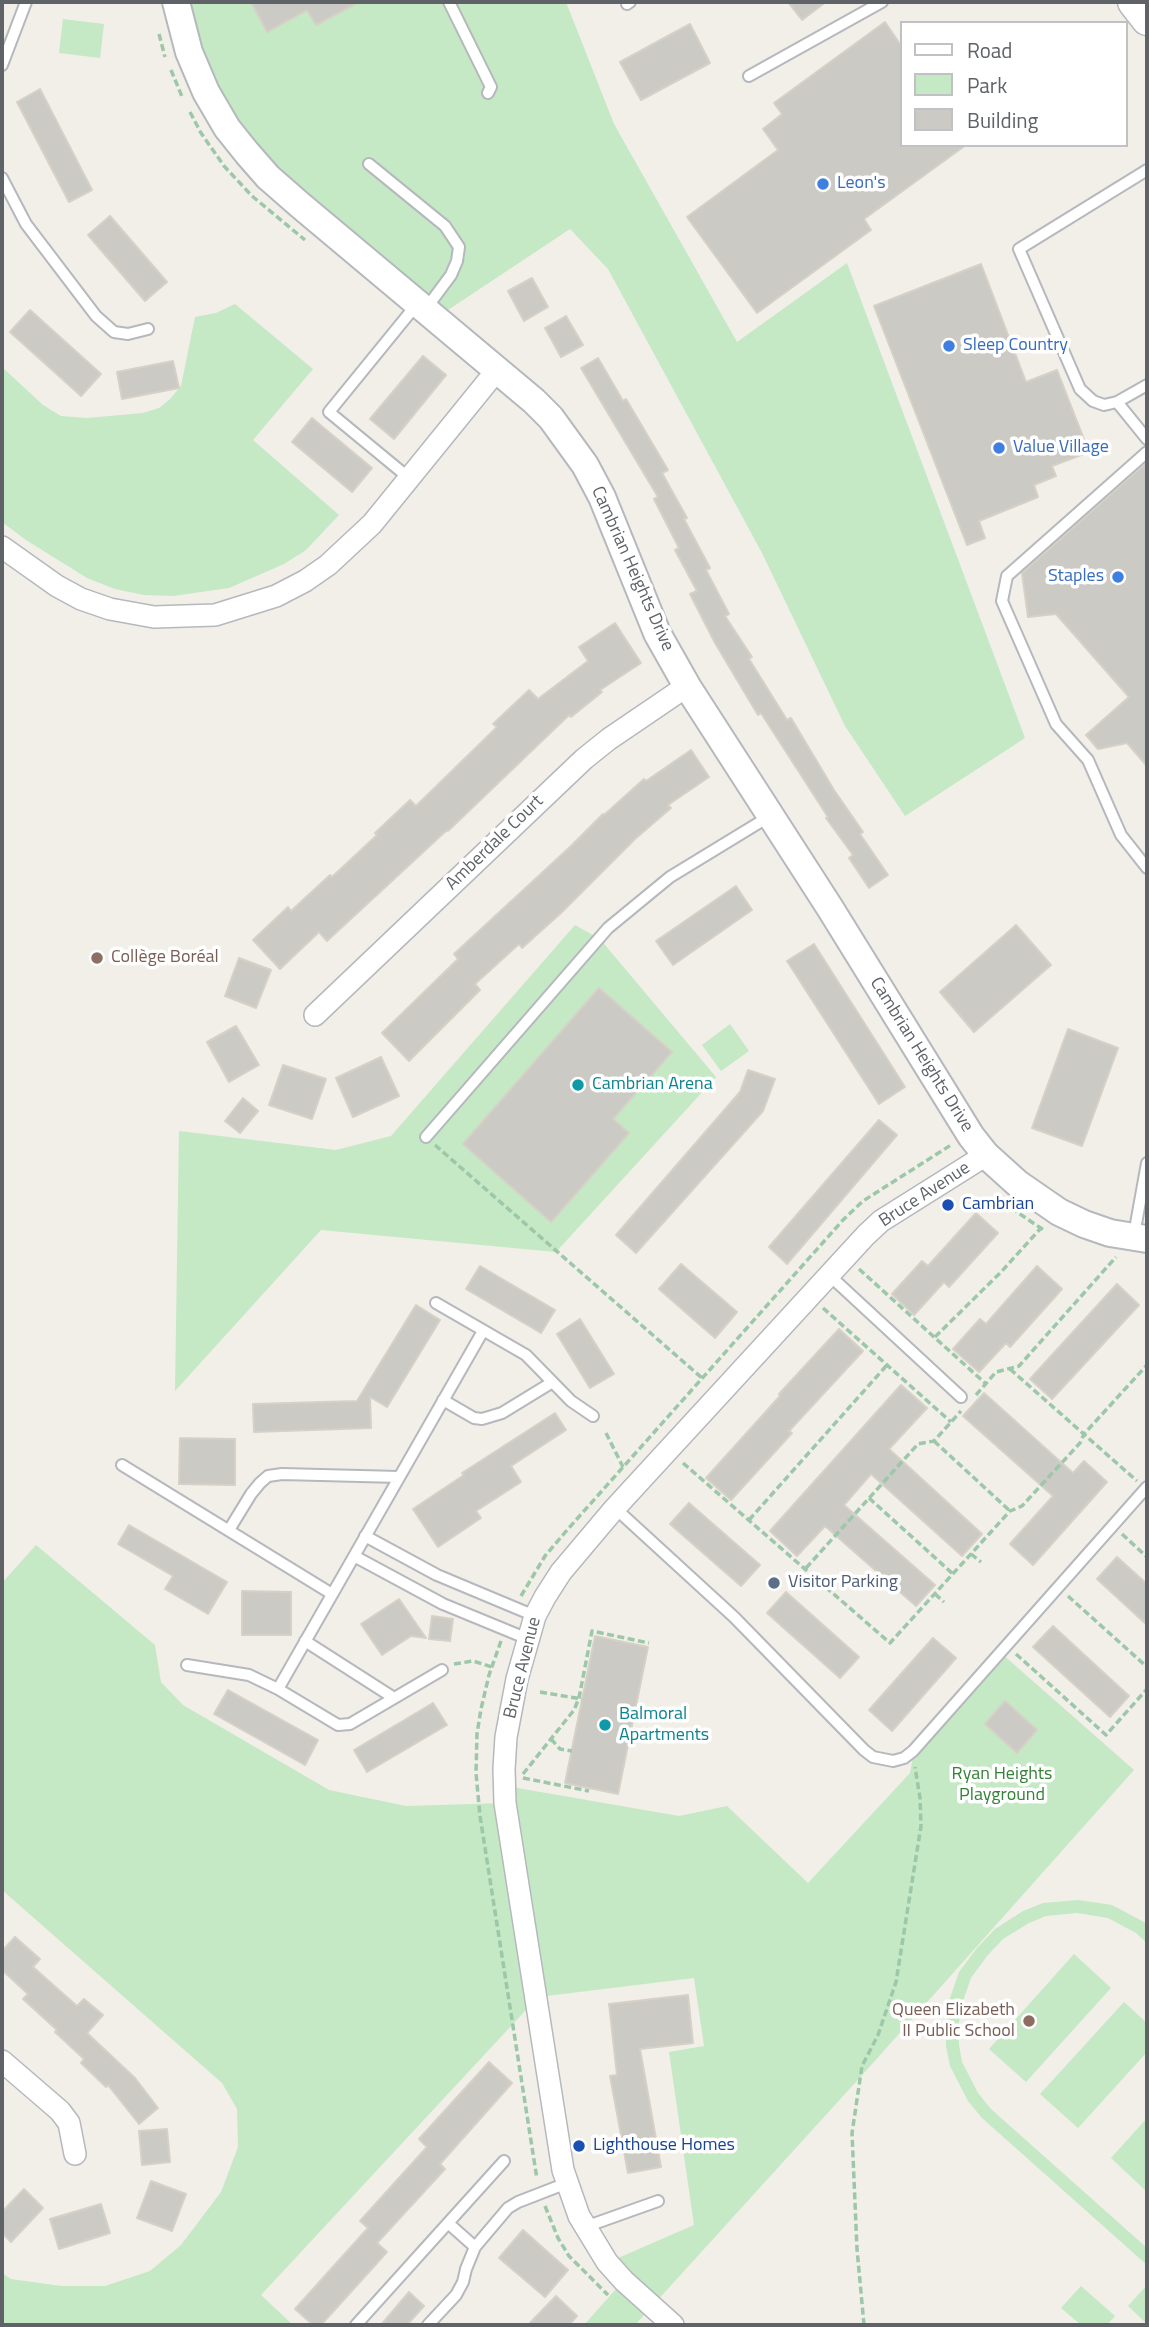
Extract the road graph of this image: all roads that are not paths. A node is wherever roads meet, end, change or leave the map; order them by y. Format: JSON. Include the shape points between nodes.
{"nodes":[{"id":1,"x":26,"y":2,"type":"edge"},
{"id":2,"x":176,"y":2,"type":"edge"},
{"id":3,"x":449,"y":2,"type":"edge"},
{"id":4,"x":882,"y":2,"type":"edge"},
{"id":5,"x":1133,"y":2,"type":"edge"},
{"id":6,"x":1147,"y":20,"type":"edge"},
{"id":7,"x":2,"y":65,"type":"edge"},
{"id":8,"x":749,"y":76,"type":"dead end"},
{"id":9,"x":488,"y":93,"type":"dead end"},
{"id":10,"x":369,"y":164,"type":"dead end"},
{"id":11,"x":1147,"y":170,"type":"edge"},
{"id":12,"x":2,"y":178,"type":"edge"},
{"id":13,"x":421,"y":307,"type":"junction"},
{"id":14,"x":148,"y":329,"type":"dead end"},
{"id":15,"x":497,"y":370,"type":"junction"},
{"id":16,"x":1147,"y":385,"type":"edge"},
{"id":17,"x":1117,"y":402,"type":"junction"},
{"id":18,"x":1147,"y":439,"type":"edge"},
{"id":19,"x":1147,"y":452,"type":"edge"},
{"id":20,"x":409,"y":478,"type":"junction"},
{"id":21,"x":2,"y":547,"type":"edge"},
{"id":22,"x":687,"y":686,"type":"junction"},
{"id":23,"x":769,"y":816,"type":"junction"},
{"id":24,"x":1147,"y":868,"type":"edge"},
{"id":25,"x":315,"y":1015,"type":"dead end"},
{"id":26,"x":426,"y":1137,"type":"road end"},
{"id":27,"x":977,"y":1161,"type":"junction"},
{"id":28,"x":1147,"y":1163,"type":"edge"},
{"id":29,"x":1136,"y":1245,"type":"edge"},
{"id":30,"x":828,"y":1274,"type":"junction"},
{"id":31,"x":436,"y":1303,"type":"dead end"},
{"id":32,"x":483,"y":1331,"type":"junction"},
{"id":33,"x":551,"y":1383,"type":"junction"},
{"id":34,"x":961,"y":1397,"type":"dead end"},
{"id":35,"x":443,"y":1400,"type":"junction"},
{"id":36,"x":593,"y":1416,"type":"dead end"},
{"id":37,"x":122,"y":1465,"type":"dead end"},
{"id":38,"x":399,"y":1478,"type":"junction"},
{"id":39,"x":1146,"y":1488,"type":"edge"},
{"id":40,"x":615,"y":1508,"type":"junction"},
{"id":41,"x":229,"y":1530,"type":"junction"},
{"id":42,"x":365,"y":1536,"type":"junction"},
{"id":43,"x":354,"y":1556,"type":"junction"},
{"id":44,"x":332,"y":1594,"type":"junction"},
{"id":45,"x":535,"y":1616,"type":"junction"},
{"id":46,"x":528,"y":1639,"type":"junction"},
{"id":47,"x":305,"y":1641,"type":"junction"},
{"id":48,"x":187,"y":1665,"type":"dead end"},
{"id":49,"x":442,"y":1670,"type":"road end"},
{"id":50,"x":278,"y":1689,"type":"junction"},
{"id":51,"x":394,"y":1698,"type":"junction"},
{"id":52,"x":2,"y":2061,"type":"edge"},
{"id":53,"x":75,"y":2154,"type":"dead end"},
{"id":54,"x":503,"y":2161,"type":"dead end"},
{"id":55,"x":567,"y":2183,"type":"junction"},
{"id":56,"x":658,"y":2201,"type":"dead end"},
{"id":57,"x":448,"y":2222,"type":"junction"},
{"id":58,"x":585,"y":2227,"type":"junction"},
{"id":59,"x":475,"y":2247,"type":"junction"},
{"id":60,"x":356,"y":2325,"type":"edge"},
{"id":61,"x":428,"y":2325,"type":"edge"},
{"id":62,"x":673,"y":2325,"type":"edge"}],
"edges":[{"from":1,"to":7,"type":"lane"},
{"from":2,"to":13,"type":"street","name":"Cambrian Heights Drive","via":[[188,52],[206,92],[240,145],[268,177]]},
{"from":3,"to":9,"type":"lane","via":[[491,87]]},
{"from":4,"to":8,"type":"lane"},
{"from":5,"to":6,"type":"main road"},
{"from":10,"to":13,"type":"lane","via":[[445,226],[459,247],[451,275]]},
{"from":11,"to":17,"type":"lane","via":[[1018,249],[1080,389],[1104,405]]},
{"from":12,"to":14,"type":"lane","via":[[26,224],[96,316],[114,332]]},
{"from":13,"to":15,"type":"street","name":"Cambrian Heights Drive"},
{"from":13,"to":20,"type":"lane","via":[[329,412]]},
{"from":15,"to":20,"type":"street"},
{"from":15,"to":22,"type":"street","name":"Cambrian Heights Drive","via":[[551,418],[585,466],[657,633]]},
{"from":16,"to":17,"type":"lane"},
{"from":17,"to":18,"type":"lane"},
{"from":19,"to":24,"type":"lane","via":[[1007,576],[1002,601],[1056,724],[1088,760],[1121,835]]},
{"from":20,"to":21,"type":"street","via":[[372,524],[328,565],[276,596],[215,615],[153,617],[110,609],[57,586]]},
{"from":22,"to":23,"type":"street","name":"Cambrian Heights Drive"},
{"from":22,"to":25,"type":"street","name":"Amberdale Court","via":[[584,759]]},
{"from":23,"to":26,"type":"lane","via":[[670,877],[608,928]]},
{"from":23,"to":27,"type":"street","name":"Cambrian Heights Drive","via":[[971,1136]]},
{"from":27,"to":29,"type":"street","name":"Cambrian Heights Drive","via":[[1059,1212]]},
{"from":27,"to":30,"type":"street","name":"Bruce Avenue","via":[[881,1221]]},
{"from":28,"to":29,"type":"lane"},
{"from":30,"to":34,"type":"lane"},
{"from":30,"to":40,"type":"street","name":"Bruce Avenue"},
{"from":31,"to":32,"type":"lane"},
{"from":32,"to":33,"type":"lane","via":[[526,1355]]},
{"from":32,"to":35,"type":"lane"},
{"from":33,"to":35,"type":"lane","via":[[502,1413],[482,1419]]},
{"from":33,"to":36,"type":"lane"},
{"from":35,"to":38,"type":"lane"},
{"from":37,"to":41,"type":"lane"},
{"from":38,"to":41,"type":"lane","via":[[268,1476]]},
{"from":38,"to":42,"type":"lane"},
{"from":39,"to":40,"type":"lane","via":[[913,1751],[893,1761],[873,1757],[864,1749],[734,1617]]},
{"from":40,"to":45,"type":"street","name":"Bruce Avenue","via":[[561,1572]]},
{"from":41,"to":44,"type":"lane"},
{"from":42,"to":43,"type":"lane"},
{"from":42,"to":45,"type":"lane","via":[[437,1576]]},
{"from":43,"to":44,"type":"lane"},
{"from":43,"to":46,"type":"lane","via":[[443,1604]]},
{"from":44,"to":47,"type":"lane"},
{"from":45,"to":46,"type":"street","name":"Bruce Avenue"},
{"from":46,"to":55,"type":"street","name":"Bruce Avenue","via":[[506,1737],[505,1803]]},
{"from":47,"to":50,"type":"lane"},
{"from":47,"to":51,"type":"lane"},
{"from":48,"to":50,"type":"lane","via":[[249,1675]]},
{"from":49,"to":51,"type":"lane"},
{"from":50,"to":51,"type":"lane","via":[[338,1726],[350,1724]]},
{"from":52,"to":53,"type":"street","via":[[60,2111],[69,2123]]},
{"from":54,"to":57,"type":"lane"},
{"from":55,"to":58,"type":"street","name":"Bruce Avenue"},
{"from":55,"to":59,"type":"lane","via":[[508,2208]]},
{"from":56,"to":58,"type":"lane"},
{"from":57,"to":59,"type":"lane"},
{"from":57,"to":60,"type":"lane"},
{"from":58,"to":62,"type":"street","name":"Bruce Avenue","via":[[607,2262]]},
{"from":59,"to":61,"type":"lane","via":[[464,2282]]}]}
